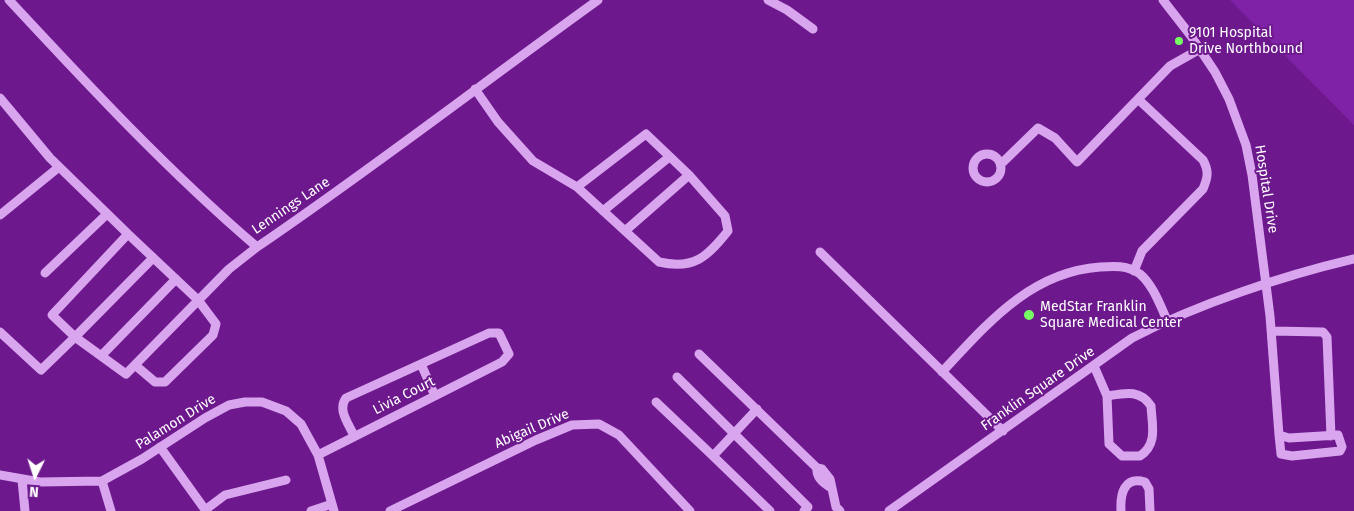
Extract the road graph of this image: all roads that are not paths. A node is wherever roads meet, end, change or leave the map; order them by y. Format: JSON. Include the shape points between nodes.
{"nodes":[{"id":1,"x":8,"y":0,"type":"edge"},
{"id":2,"x":598,"y":0,"type":"edge"},
{"id":3,"x":768,"y":0,"type":"edge"},
{"id":4,"x":1163,"y":0,"type":"edge"},
{"id":5,"x":813,"y":29,"type":"dead end"},
{"id":6,"x":1200,"y":49,"type":"junction"},
{"id":7,"x":475,"y":89,"type":"junction"},
{"id":8,"x":1139,"y":100,"type":"junction"},
{"id":9,"x":2,"y":104,"type":"edge"},
{"id":10,"x":668,"y":158,"type":"junction"},
{"id":11,"x":1001,"y":164,"type":"dead end"},
{"id":12,"x":59,"y":167,"type":"junction"},
{"id":13,"x":689,"y":175,"type":"junction"},
{"id":14,"x":577,"y":188,"type":"junction"},
{"id":15,"x":603,"y":211,"type":"junction"},
{"id":16,"x":107,"y":214,"type":"junction"},
{"id":17,"x":0,"y":215,"type":"edge"},
{"id":18,"x":625,"y":231,"type":"junction"},
{"id":19,"x":128,"y":234,"type":"junction"},
{"id":20,"x":256,"y":247,"type":"junction"},
{"id":21,"x":820,"y":252,"type":"dead end"},
{"id":22,"x":153,"y":258,"type":"junction"},
{"id":23,"x":1354,"y":259,"type":"edge"},
{"id":24,"x":1134,"y":271,"type":"junction"},
{"id":25,"x":45,"y":274,"type":"dead end"},
{"id":26,"x":176,"y":279,"type":"junction"},
{"id":27,"x":1265,"y":286,"type":"junction"},
{"id":28,"x":198,"y":300,"type":"junction"},
{"id":29,"x":1167,"y":320,"type":"junction"},
{"id":30,"x":1272,"y":331,"type":"junction"},
{"id":31,"x":0,"y":332,"type":"edge"},
{"id":32,"x":75,"y":336,"type":"junction"},
{"id":33,"x":700,"y":354,"type":"dead end"},
{"id":34,"x":101,"y":356,"type":"junction"},
{"id":35,"x":421,"y":364,"type":"junction"},
{"id":36,"x":135,"y":366,"type":"junction"},
{"id":37,"x":1094,"y":366,"type":"junction"},
{"id":38,"x":942,"y":372,"type":"junction"},
{"id":39,"x":677,"y":377,"type":"dead end"},
{"id":40,"x":435,"y":396,"type":"junction"},
{"id":41,"x":1107,"y":396,"type":"junction"},
{"id":42,"x":656,"y":402,"type":"dead end"},
{"id":43,"x":757,"y":409,"type":"junction"},
{"id":44,"x":1003,"y":431,"type":"junction"},
{"id":45,"x":736,"y":434,"type":"junction"},
{"id":46,"x":1279,"y":435,"type":"junction"},
{"id":47,"x":354,"y":436,"type":"junction"},
{"id":48,"x":1331,"y":436,"type":"junction"},
{"id":49,"x":160,"y":447,"type":"junction"},
{"id":50,"x":318,"y":455,"type":"junction"},
{"id":51,"x":713,"y":456,"type":"junction"},
{"id":52,"x":0,"y":475,"type":"edge"},
{"id":53,"x":22,"y":480,"type":"junction"},
{"id":54,"x":286,"y":480,"type":"dead end"},
{"id":55,"x":102,"y":481,"type":"junction"},
{"id":56,"x":333,"y":508,"type":"edge"},
{"id":57,"x":205,"y":510,"type":"edge"},
{"id":58,"x":25,"y":511,"type":"edge"},
{"id":59,"x":111,"y":511,"type":"edge"},
{"id":60,"x":311,"y":511,"type":"edge"},
{"id":61,"x":390,"y":511,"type":"edge"},
{"id":62,"x":690,"y":511,"type":"edge"},
{"id":63,"x":770,"y":511,"type":"edge"},
{"id":64,"x":804,"y":511,"type":"edge"},
{"id":65,"x":840,"y":511,"type":"edge"},
{"id":66,"x":889,"y":511,"type":"edge"},
{"id":67,"x":1121,"y":511,"type":"edge"},
{"id":68,"x":1150,"y":511,"type":"edge"}],
"edges":[{"from":1,"to":20,"type":"street","name":"Lennings Lane","via":[[168,166]]},
{"from":2,"to":7,"type":"street","name":"Lennings Lane"},
{"from":3,"to":5,"type":"street"},
{"from":4,"to":6,"type":"street","name":"Hospital Drive"},
{"from":6,"to":8,"type":"street","via":[[1170,66]]},
{"from":6,"to":27,"type":"street","name":"Hospital Drive","via":[[1229,99],[1246,145]]},
{"from":7,"to":14,"type":"street","via":[[498,122],[533,160]]},
{"from":7,"to":20,"type":"street","name":"Lennings Lane","via":[[352,182]]},
{"from":8,"to":11,"type":"street","via":[[1077,162],[1055,138],[1038,128]]},
{"from":8,"to":24,"type":"street","via":[[1203,160],[1208,178],[1203,188],[1142,251]]},
{"from":9,"to":12,"type":"street"},
{"from":10,"to":13,"type":"street"},
{"from":10,"to":14,"type":"street","via":[[646,134]]},
{"from":10,"to":15,"type":"street"},
{"from":12,"to":16,"type":"street"},
{"from":12,"to":17,"type":"street"},
{"from":13,"to":18,"type":"street"},
{"from":13,"to":18,"type":"street","via":[[725,216],[728,231],[713,250],[688,265],[674,266],[659,262]]},
{"from":14,"to":15,"type":"street"},
{"from":15,"to":18,"type":"street"},
{"from":16,"to":19,"type":"street"},
{"from":16,"to":25,"type":"street"},
{"from":19,"to":22,"type":"street"},
{"from":19,"to":32,"type":"street","via":[[52,315]]},
{"from":20,"to":28,"type":"street"},
{"from":21,"to":38,"type":"street"},
{"from":22,"to":26,"type":"street"},
{"from":22,"to":32,"type":"street"},
{"from":23,"to":27,"type":"street","name":"Franklin Square Drive"},
{"from":24,"to":29,"type":"street","via":[[1150,286]]},
{"from":24,"to":38,"type":"street","via":[[1116,266],[1089,268],[1043,282],[995,315]]},
{"from":26,"to":28,"type":"street"},
{"from":26,"to":34,"type":"street"},
{"from":27,"to":29,"type":"street","name":"Franklin Square Drive"},
{"from":27,"to":30,"type":"street","name":"Hospital Drive"},
{"from":28,"to":36,"type":"street"},
{"from":28,"to":36,"type":"street","via":[[216,324],[213,335],[165,382],[156,382]]},
{"from":29,"to":37,"type":"street","name":"Franklin Square Drive","via":[[1132,338]]},
{"from":30,"to":46,"type":"street","name":"Hospital Drive"},
{"from":30,"to":48,"type":"street","via":[[1323,332],[1327,337]]},
{"from":31,"to":32,"type":"street","via":[[41,370]]},
{"from":32,"to":34,"type":"street"},
{"from":33,"to":43,"type":"street"},
{"from":34,"to":36,"type":"street","via":[[126,374]]},
{"from":35,"to":40,"type":"street"},
{"from":35,"to":40,"type":"street","name":"Livia Court","via":[[489,333],[499,333],[508,349],[507,358],[502,362]]},
{"from":35,"to":47,"type":"street","via":[[346,398],[342,410]]},
{"from":37,"to":41,"type":"street"},
{"from":37,"to":44,"type":"street","name":"Franklin Square Drive"},
{"from":38,"to":44,"type":"street"},
{"from":39,"to":45,"type":"street"},
{"from":40,"to":47,"type":"street","name":"Livia Court"},
{"from":41,"to":41,"type":"street","via":[[1130,392],[1139,394],[1151,406],[1153,441],[1140,456],[1122,456],[1109,444]]},
{"from":42,"to":51,"type":"street"},
{"from":43,"to":45,"type":"street"},
{"from":43,"to":65,"type":"street","via":[[817,468],[822,468],[830,479]]},
{"from":44,"to":66,"type":"street","name":"Franklin Square Drive"},
{"from":45,"to":51,"type":"street"},
{"from":45,"to":64,"type":"street","via":[[808,507]]},
{"from":46,"to":48,"type":"street","via":[[1289,438]]},
{"from":46,"to":48,"type":"street","name":"Hospital Drive","via":[[1281,454],[1292,456],[1340,452],[1342,441],[1338,435]]},
{"from":47,"to":50,"type":"street","name":"Livia Court"},
{"from":49,"to":50,"type":"street","name":"Palamon Drive","via":[[229,405],[254,402],[274,405],[295,418]]},
{"from":49,"to":55,"type":"street","name":"Palamon Drive"},
{"from":49,"to":57,"type":"street"},
{"from":50,"to":56,"type":"street","name":"Palamon Drive"},
{"from":51,"to":63,"type":"street"},
{"from":52,"to":53,"type":"street","name":"Palamon Drive"},
{"from":53,"to":55,"type":"street","name":"Palamon Drive"},
{"from":53,"to":58,"type":"street"},
{"from":54,"to":57,"type":"street","via":[[231,493]]},
{"from":55,"to":59,"type":"street"},
{"from":56,"to":60,"type":"street"},
{"from":61,"to":62,"type":"street","name":"Abigail Drive","via":[[536,440],[572,425],[587,423],[608,427],[619,435]]},
{"from":67,"to":68,"type":"street","via":[[1120,496],[1124,488],[1130,481],[1137,480],[1145,482],[1148,489]]}]}
